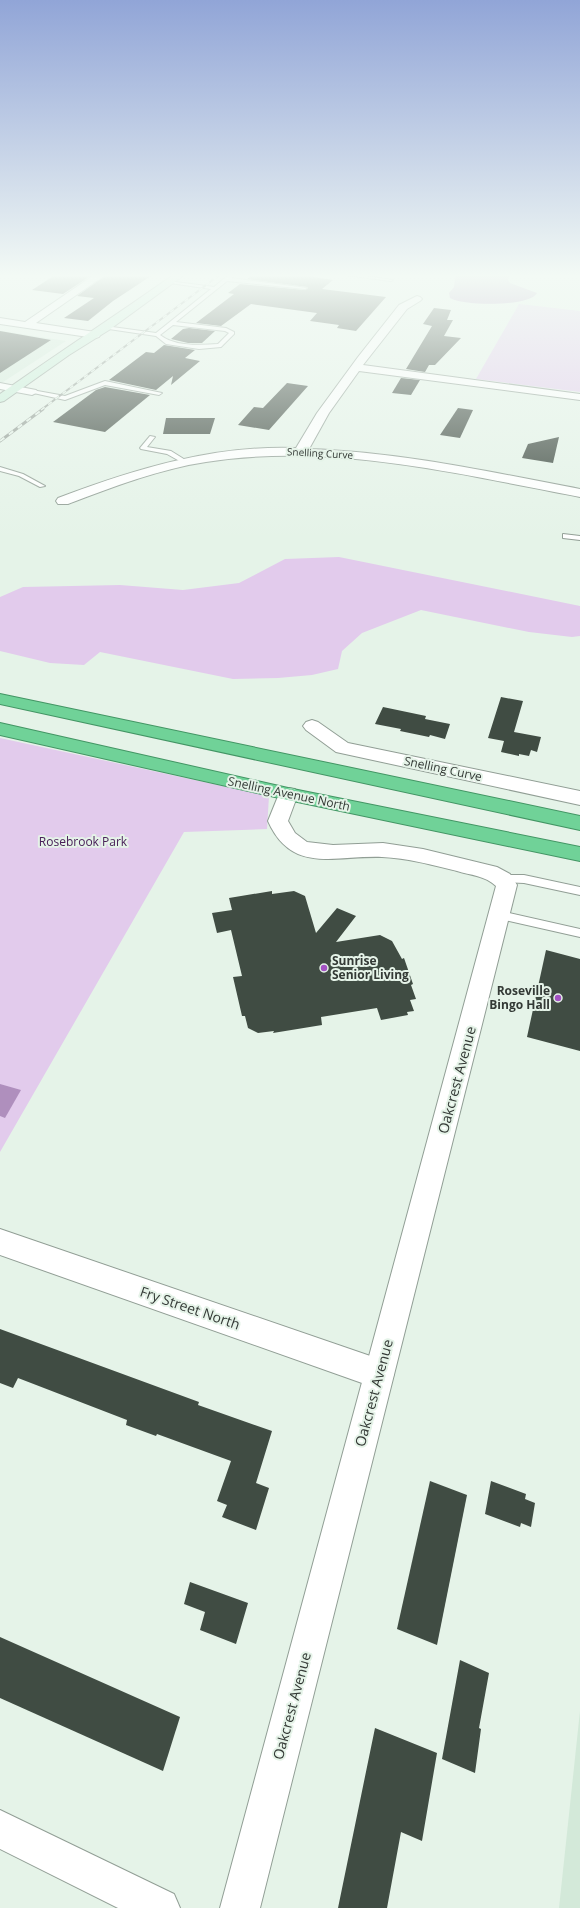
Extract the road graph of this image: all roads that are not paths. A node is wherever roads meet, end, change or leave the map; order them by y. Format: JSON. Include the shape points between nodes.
{"nodes":[{"id":1,"x":52,"y":362,"type":"edge"},
{"id":2,"x":69,"y":362,"type":"edge"},
{"id":3,"x":361,"y":362,"type":"edge"},
{"id":4,"x":357,"y":368,"type":"junction"},
{"id":5,"x":0,"y":386,"type":"edge"},
{"id":6,"x":16,"y":388,"type":"junction"},
{"id":7,"x":32,"y":392,"type":"junction"},
{"id":8,"x":159,"y":392,"type":"dead end"},
{"id":9,"x":580,"y":396,"type":"edge"},
{"id":10,"x":0,"y":399,"type":"edge"},
{"id":11,"x":16,"y":402,"type":"dead end"},
{"id":12,"x":152,"y":437,"type":"dead end"},
{"id":13,"x":301,"y":451,"type":"junction"},
{"id":14,"x":185,"y":462,"type":"junction"},
{"id":15,"x":0,"y":470,"type":"edge"},
{"id":16,"x":42,"y":486,"type":"dead end"},
{"id":17,"x":580,"y":493,"type":"edge"},
{"id":18,"x":63,"y":501,"type":"dead end"},
{"id":19,"x":566,"y":536,"type":"dead end"},
{"id":20,"x":580,"y":538,"type":"edge"},
{"id":21,"x":0,"y":699,"type":"edge"},
{"id":22,"x":312,"y":726,"type":"dead end"},
{"id":23,"x":0,"y":729,"type":"edge"},
{"id":24,"x":288,"y":794,"type":"junction"},
{"id":25,"x":580,"y":798,"type":"edge"},
{"id":26,"x":580,"y":823,"type":"edge"},
{"id":27,"x":580,"y":854,"type":"edge"},
{"id":28,"x":504,"y":879,"type":"junction"},
{"id":29,"x":580,"y":891,"type":"edge"},
{"id":30,"x":500,"y":915,"type":"junction"},
{"id":31,"x":580,"y":933,"type":"edge"},
{"id":32,"x":0,"y":1242,"type":"edge"},
{"id":33,"x":379,"y":1374,"type":"junction"},
{"id":34,"x":0,"y":1829,"type":"edge"},
{"id":35,"x":160,"y":1908,"type":"edge"},
{"id":36,"x":240,"y":1908,"type":"edge"}],
"edges":[{"from":1,"to":6,"type":"main road"},
{"from":2,"to":7,"type":"main road"},
{"from":3,"to":4,"type":"street"},
{"from":4,"to":9,"type":"street"},
{"from":4,"to":13,"type":"street","via":[[329,402]]},
{"from":5,"to":6,"type":"street"},
{"from":6,"to":7,"type":"street"},
{"from":6,"to":10,"type":"main road"},
{"from":7,"to":8,"type":"lane","via":[[65,398],[105,383]]},
{"from":7,"to":11,"type":"main road"},
{"from":12,"to":14,"type":"lane","via":[[143,448],[169,452]]},
{"from":13,"to":14,"type":"street","name":"Snelling Curve","via":[[235,454]]},
{"from":13,"to":17,"type":"street","name":"Snelling Curve","via":[[376,457]]},
{"from":14,"to":18,"type":"street","name":"Snelling Curve","via":[[129,476]]},
{"from":15,"to":16,"type":"lane","via":[[21,475]]},
{"from":19,"to":20,"type":"lane"},
{"from":21,"to":26,"type":"highway"},
{"from":22,"to":25,"type":"street","name":"Snelling Curve","via":[[342,748]]},
{"from":23,"to":24,"type":"highway","name":"Snelling Avenue North"},
{"from":24,"to":27,"type":"highway","name":"Snelling Avenue North"},
{"from":24,"to":28,"type":"street","via":[[278,820],[285,836],[303,848],[332,852],[401,852],[490,872]]},
{"from":28,"to":29,"type":"lane","via":[[524,879]]},
{"from":28,"to":30,"type":"street","name":"Oakcrest Avenue","via":[[507,885]]},
{"from":30,"to":31,"type":"lane"},
{"from":30,"to":33,"type":"street","name":"Oakcrest Avenue"},
{"from":32,"to":33,"type":"street","name":"Fry Street North"},
{"from":33,"to":36,"type":"street","name":"Oakcrest Avenue"},
{"from":34,"to":35,"type":"street"}]}
